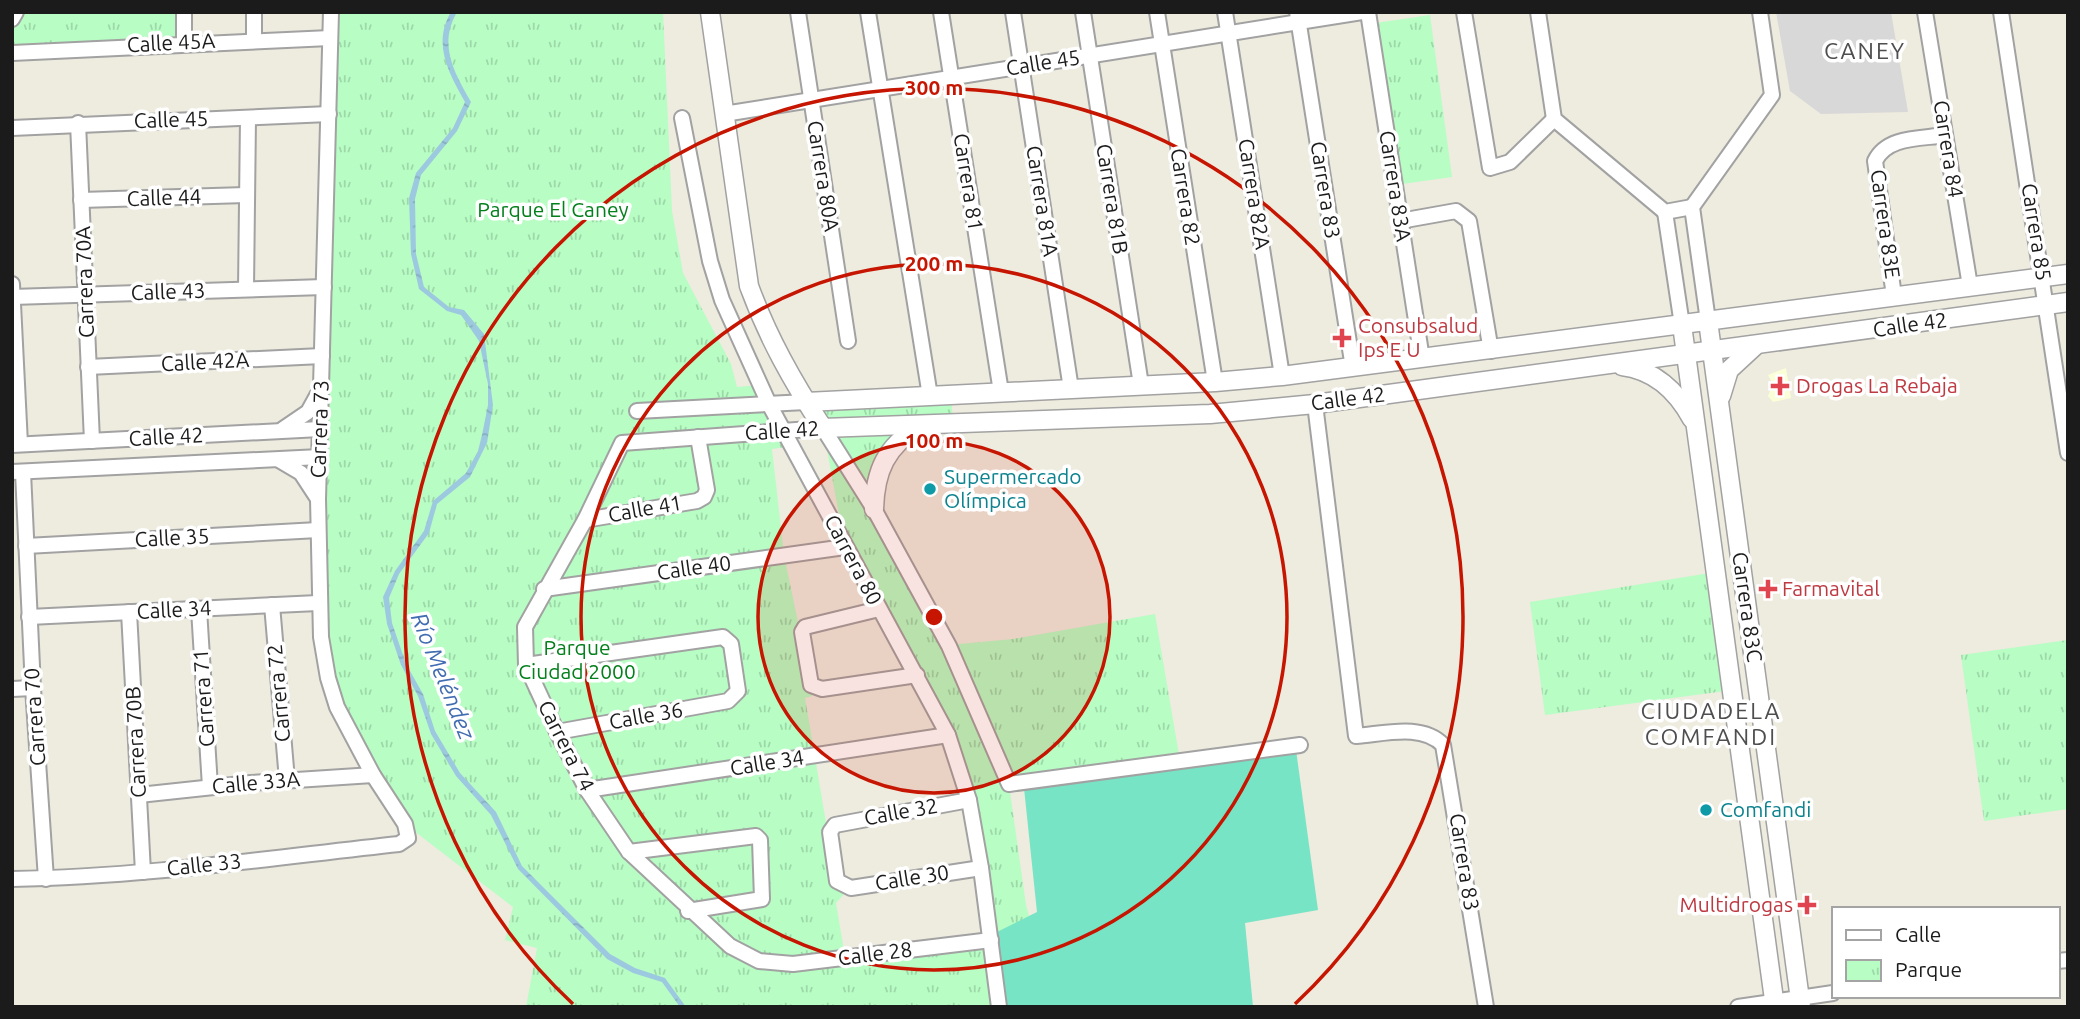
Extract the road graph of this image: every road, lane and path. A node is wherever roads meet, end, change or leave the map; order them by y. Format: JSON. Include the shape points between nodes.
{"nodes":[{"id":1,"x":16,"y":12,"type":"edge"},
{"id":2,"x":184,"y":12,"type":"edge"},
{"id":3,"x":254,"y":12,"type":"edge"},
{"id":4,"x":331,"y":12,"type":"edge"},
{"id":5,"x":710,"y":12,"type":"edge"},
{"id":6,"x":798,"y":12,"type":"edge"},
{"id":7,"x":869,"y":12,"type":"edge"},
{"id":8,"x":941,"y":12,"type":"edge"},
{"id":9,"x":1013,"y":12,"type":"edge"},
{"id":10,"x":1083,"y":12,"type":"edge"},
{"id":11,"x":1157,"y":12,"type":"edge"},
{"id":12,"x":1225,"y":12,"type":"edge"},
{"id":13,"x":1362,"y":12,"type":"edge"},
{"id":14,"x":1368,"y":12,"type":"edge"},
{"id":15,"x":1464,"y":12,"type":"edge"},
{"id":16,"x":1538,"y":12,"type":"edge"},
{"id":17,"x":1760,"y":12,"type":"edge"},
{"id":18,"x":1925,"y":12,"type":"edge"},
{"id":19,"x":2001,"y":12,"type":"edge"},
{"id":20,"x":1298,"y":17,"type":"edge"},
{"id":21,"x":12,"y":19,"type":"edge"},
{"id":22,"x":1228,"y":33,"type":"junction"},
{"id":23,"x":330,"y":38,"type":"junction"},
{"id":24,"x":254,"y":39,"type":"junction"},
{"id":25,"x":184,"y":42,"type":"junction"},
{"id":26,"x":1161,"y":44,"type":"junction"},
{"id":27,"x":12,"y":53,"type":"edge"},
{"id":28,"x":1090,"y":55,"type":"junction"},
{"id":29,"x":1021,"y":66,"type":"junction"},
{"id":30,"x":951,"y":77,"type":"junction"},
{"id":31,"x":880,"y":89,"type":"junction"},
{"id":32,"x":811,"y":99,"type":"junction"},
{"id":33,"x":329,"y":114,"type":"junction"},
{"id":34,"x":724,"y":114,"type":"junction"},
{"id":35,"x":248,"y":118,"type":"junction"},
{"id":36,"x":682,"y":118,"type":"dead end"},
{"id":37,"x":1554,"y":119,"type":"junction"},
{"id":38,"x":78,"y":123,"type":"junction"},
{"id":39,"x":12,"y":128,"type":"edge"},
{"id":40,"x":1945,"y":135,"type":"junction"},
{"id":41,"x":246,"y":195,"type":"junction"},
{"id":42,"x":81,"y":200,"type":"junction"},
{"id":43,"x":1692,"y":207,"type":"junction"},
{"id":44,"x":1665,"y":212,"type":"junction"},
{"id":45,"x":1400,"y":221,"type":"junction"},
{"id":46,"x":2068,"y":274,"type":"edge"},
{"id":47,"x":2043,"y":277,"type":"junction"},
{"id":48,"x":12,"y":284,"type":"edge"},
{"id":49,"x":1970,"y":286,"type":"junction"},
{"id":50,"x":324,"y":287,"type":"junction"},
{"id":51,"x":246,"y":289,"type":"junction"},
{"id":52,"x":85,"y":295,"type":"junction"},
{"id":53,"x":1894,"y":296,"type":"junction"},
{"id":54,"x":13,"y":297,"type":"edge"},
{"id":55,"x":2068,"y":302,"type":"edge"},
{"id":56,"x":2046,"y":305,"type":"junction"},
{"id":57,"x":1709,"y":321,"type":"junction"},
{"id":58,"x":1682,"y":325,"type":"junction"},
{"id":59,"x":848,"y":341,"type":"dead end"},
{"id":60,"x":1757,"y":345,"type":"junction"},
{"id":61,"x":1491,"y":351,"type":"junction"},
{"id":62,"x":1712,"y":351,"type":"junction"},
{"id":63,"x":1686,"y":355,"type":"junction"},
{"id":64,"x":322,"y":356,"type":"junction"},
{"id":65,"x":1422,"y":359,"type":"junction"},
{"id":66,"x":1605,"y":365,"type":"junction"},
{"id":67,"x":88,"y":367,"type":"junction"},
{"id":68,"x":1353,"y":368,"type":"junction"},
{"id":69,"x":14,"y":369,"type":"edge"},
{"id":70,"x":1282,"y":376,"type":"junction"},
{"id":71,"x":1214,"y":382,"type":"junction"},
{"id":72,"x":322,"y":384,"type":"junction"},
{"id":73,"x":1141,"y":385,"type":"junction"},
{"id":74,"x":1071,"y":389,"type":"junction"},
{"id":75,"x":1001,"y":392,"type":"junction"},
{"id":76,"x":930,"y":396,"type":"junction"},
{"id":77,"x":806,"y":402,"type":"junction"},
{"id":78,"x":769,"y":404,"type":"junction"},
{"id":79,"x":1315,"y":404,"type":"junction"},
{"id":80,"x":1720,"y":407,"type":"junction"},
{"id":81,"x":637,"y":411,"type":"dead end"},
{"id":82,"x":925,"y":424,"type":"junction"},
{"id":83,"x":823,"y":428,"type":"junction"},
{"id":84,"x":320,"y":429,"type":"junction"},
{"id":85,"x":785,"y":430,"type":"junction"},
{"id":86,"x":275,"y":432,"type":"junction"},
{"id":87,"x":698,"y":437,"type":"junction"},
{"id":88,"x":1698,"y":438,"type":"junction"},
{"id":89,"x":92,"y":441,"type":"junction"},
{"id":90,"x":622,"y":443,"type":"joint"},
{"id":91,"x":16,"y":444,"type":"edge"},
{"id":92,"x":2068,"y":453,"type":"edge"},
{"id":93,"x":320,"y":457,"type":"junction"},
{"id":94,"x":275,"y":459,"type":"junction"},
{"id":95,"x":18,"y":472,"type":"edge"},
{"id":96,"x":318,"y":499,"type":"junction"},
{"id":97,"x":874,"y":509,"type":"junction"},
{"id":98,"x":585,"y":520,"type":"junction"},
{"id":99,"x":318,"y":530,"type":"junction"},
{"id":100,"x":26,"y":546,"type":"junction"},
{"id":101,"x":845,"y":547,"type":"junction"},
{"id":102,"x":544,"y":589,"type":"junction"},
{"id":103,"x":318,"y":603,"type":"junction"},
{"id":104,"x":272,"y":605,"type":"junction"},
{"id":105,"x":199,"y":609,"type":"junction"},
{"id":106,"x":879,"y":609,"type":"junction"},
{"id":107,"x":129,"y":612,"type":"junction"},
{"id":108,"x":29,"y":617,"type":"junction"},
{"id":109,"x":1752,"y":646,"type":"junction"},
{"id":110,"x":1727,"y":650,"type":"junction"},
{"id":111,"x":526,"y":665,"type":"junction"},
{"id":112,"x":916,"y":675,"type":"junction"},
{"id":113,"x":33,"y":688,"type":"junction"},
{"id":114,"x":12,"y":689,"type":"edge"},
{"id":115,"x":1760,"y":708,"type":"junction"},
{"id":116,"x":1735,"y":710,"type":"junction"},
{"id":117,"x":557,"y":732,"type":"junction"},
{"id":118,"x":948,"y":735,"type":"junction"},
{"id":119,"x":1300,"y":745,"type":"dead end"},
{"id":120,"x":373,"y":775,"type":"junction"},
{"id":121,"x":287,"y":780,"type":"junction"},
{"id":122,"x":210,"y":787,"type":"junction"},
{"id":123,"x":587,"y":790,"type":"junction"},
{"id":124,"x":139,"y":795,"type":"junction"},
{"id":125,"x":969,"y":800,"type":"junction"},
{"id":126,"x":394,"y":845,"type":"joint"},
{"id":127,"x":629,"y":852,"type":"junction"},
{"id":128,"x":981,"y":867,"type":"junction"},
{"id":129,"x":143,"y":872,"type":"junction"},
{"id":130,"x":46,"y":878,"type":"junction"},
{"id":131,"x":12,"y":879,"type":"edge"},
{"id":132,"x":843,"y":886,"type":"joint"},
{"id":133,"x":688,"y":911,"type":"junction"},
{"id":134,"x":991,"y":940,"type":"junction"},
{"id":135,"x":759,"y":961,"type":"joint"},
{"id":136,"x":1832,"y":993,"type":"edge"},
{"id":137,"x":1800,"y":1002,"type":"edge"},
{"id":138,"x":1775,"y":1004,"type":"edge"},
{"id":139,"x":999,"y":1007,"type":"edge"},
{"id":140,"x":1486,"y":1007,"type":"edge"},
{"id":141,"x":1738,"y":1007,"type":"edge"}],
"edges":[{"from":1,"to":21,"type":"street"},
{"from":2,"to":25,"type":"street"},
{"from":3,"to":24,"type":"street"},
{"from":4,"to":23,"type":"street","name":"Carrera 73"},
{"from":5,"to":34,"type":"street","name":"Carrera 80"},
{"from":6,"to":32,"type":"street","name":"Carrera 80A"},
{"from":7,"to":31,"type":"street"},
{"from":8,"to":30,"type":"street","name":"Carrera 81"},
{"from":9,"to":29,"type":"street","name":"Carrera 81A"},
{"from":10,"to":28,"type":"street","name":"Carrera 81B"},
{"from":11,"to":26,"type":"street","name":"Carrera 82"},
{"from":12,"to":22,"type":"street","name":"Carrera 82A"},
{"from":13,"to":20,"type":"street","name":"Calle 45"},
{"from":14,"to":45,"type":"street","name":"Carrera 83A"},
{"from":15,"to":37,"type":"street","via":[[1490,168],[1510,162]]},
{"from":16,"to":37,"type":"street"},
{"from":17,"to":43,"type":"street","via":[[1772,95]]},
{"from":18,"to":40,"type":"street","name":"Carrera 84"},
{"from":19,"to":47,"type":"street","name":"Carrera 85"},
{"from":20,"to":22,"type":"street","name":"Calle 45"},
{"from":20,"to":68,"type":"street","name":"Carrera 83"},
{"from":22,"to":26,"type":"street","name":"Calle 45"},
{"from":22,"to":70,"type":"street","name":"Carrera 82A"},
{"from":23,"to":24,"type":"street","name":"Calle 45A"},
{"from":23,"to":33,"type":"street","name":"Carrera 73"},
{"from":24,"to":25,"type":"street","name":"Calle 45A"},
{"from":25,"to":27,"type":"street","name":"Calle 45A"},
{"from":26,"to":28,"type":"street","name":"Calle 45"},
{"from":26,"to":71,"type":"street","name":"Carrera 82"},
{"from":28,"to":29,"type":"street","name":"Calle 45"},
{"from":28,"to":73,"type":"street","name":"Carrera 81B"},
{"from":29,"to":30,"type":"street","name":"Calle 45"},
{"from":29,"to":74,"type":"street","name":"Carrera 81A"},
{"from":30,"to":31,"type":"street","name":"Calle 45"},
{"from":30,"to":75,"type":"street","name":"Carrera 81"},
{"from":31,"to":32,"type":"street","name":"Calle 45"},
{"from":31,"to":76,"type":"street"},
{"from":32,"to":34,"type":"street","name":"Calle 45"},
{"from":32,"to":59,"type":"street","name":"Carrera 80A"},
{"from":33,"to":35,"type":"street","name":"Calle 45"},
{"from":33,"to":50,"type":"street","name":"Carrera 73"},
{"from":34,"to":77,"type":"street","name":"Carrera 80","via":[[749,286],[764,328]]},
{"from":35,"to":38,"type":"street","name":"Calle 45"},
{"from":35,"to":41,"type":"street"},
{"from":36,"to":78,"type":"street","name":"Carrera 80","via":[[710,261],[722,300]]},
{"from":37,"to":44,"type":"street"},
{"from":38,"to":39,"type":"street","name":"Calle 45"},
{"from":38,"to":42,"type":"street","name":"Carrera 70A"},
{"from":40,"to":49,"type":"street","name":"Carrera 84"},
{"from":40,"to":53,"type":"street","name":"Carrera 83E","via":[[1895,143],[1880,152],[1875,170]]},
{"from":41,"to":42,"type":"street","name":"Calle 44"},
{"from":41,"to":51,"type":"street"},
{"from":42,"to":52,"type":"street","name":"Carrera 70A"},
{"from":43,"to":44,"type":"street"},
{"from":43,"to":57,"type":"street","name":"Carrera 83C"},
{"from":44,"to":58,"type":"street","name":"Carrera 83C"},
{"from":45,"to":61,"type":"street","via":[[1447,211],[1463,214],[1472,229]]},
{"from":45,"to":65,"type":"street","name":"Carrera 83A"},
{"from":46,"to":47,"type":"street","name":"Calle 42"},
{"from":47,"to":49,"type":"street","name":"Calle 42"},
{"from":47,"to":56,"type":"street","name":"Carrera 85"},
{"from":48,"to":54,"type":"street"},
{"from":49,"to":53,"type":"street","name":"Calle 42"},
{"from":50,"to":51,"type":"street","name":"Calle 43"},
{"from":50,"to":64,"type":"street","name":"Carrera 73"},
{"from":51,"to":52,"type":"street","name":"Calle 43"},
{"from":52,"to":54,"type":"street","name":"Calle 43"},
{"from":52,"to":67,"type":"street","name":"Carrera 70A"},
{"from":53,"to":57,"type":"street","name":"Calle 42"},
{"from":54,"to":69,"type":"street"},
{"from":55,"to":56,"type":"street","name":"Calle 42"},
{"from":56,"to":60,"type":"street","name":"Calle 42"},
{"from":56,"to":92,"type":"street","name":"Carrera 85"},
{"from":57,"to":58,"type":"street","name":"Calle 42"},
{"from":57,"to":62,"type":"street","name":"Carrera 83C"},
{"from":58,"to":61,"type":"street","name":"Calle 42"},
{"from":58,"to":63,"type":"street","name":"Carrera 83C"},
{"from":60,"to":62,"type":"street","name":"Calle 42"},
{"from":60,"to":80,"type":"street","via":[[1729,370]]},
{"from":61,"to":65,"type":"street","name":"Calle 42"},
{"from":62,"to":63,"type":"street","name":"Calle 42"},
{"from":62,"to":80,"type":"street","name":"Carrera 83C"},
{"from":63,"to":66,"type":"street","name":"Calle 42"},
{"from":63,"to":88,"type":"street","name":"Carrera 83C"},
{"from":64,"to":67,"type":"street","name":"Calle 42A"},
{"from":64,"to":72,"type":"street","name":"Carrera 73"},
{"from":65,"to":68,"type":"street","name":"Calle 42"},
{"from":66,"to":79,"type":"street","name":"Calle 42"},
{"from":66,"to":88,"type":"street","via":[[1636,370],[1665,384],[1680,399]]},
{"from":67,"to":89,"type":"street","name":"Carrera 70A"},
{"from":68,"to":70,"type":"street","name":"Calle 42"},
{"from":69,"to":91,"type":"street"},
{"from":70,"to":71,"type":"street","name":"Calle 42"},
{"from":71,"to":73,"type":"street","name":"Calle 42"},
{"from":72,"to":84,"type":"street","name":"Carrera 73"},
{"from":72,"to":86,"type":"street","via":[[308,412]]},
{"from":73,"to":74,"type":"street","name":"Calle 42"},
{"from":74,"to":75,"type":"street","name":"Calle 42"},
{"from":75,"to":76,"type":"street","name":"Calle 42"},
{"from":76,"to":77,"type":"street","name":"Calle 42"},
{"from":77,"to":78,"type":"street","name":"Calle 42"},
{"from":77,"to":83,"type":"street","name":"Carrera 80"},
{"from":78,"to":81,"type":"street","name":"Calle 42"},
{"from":78,"to":85,"type":"street","name":"Carrera 80"},
{"from":79,"to":82,"type":"street","name":"Calle 42","via":[[1210,414]]},
{"from":79,"to":140,"type":"street","name":"Carrera 83","via":[[1356,736],[1421,731],[1443,745]]},
{"from":80,"to":109,"type":"street","name":"Carrera 83C"},
{"from":82,"to":83,"type":"street","name":"Calle 42"},
{"from":82,"to":97,"type":"street","via":[[902,437],[884,457],[875,482]]},
{"from":83,"to":85,"type":"street","name":"Calle 42"},
{"from":83,"to":97,"type":"street","name":"Carrera 80"},
{"from":84,"to":86,"type":"street","name":"Calle 42"},
{"from":84,"to":93,"type":"street","name":"Carrera 73"},
{"from":85,"to":87,"type":"street","name":"Calle 42"},
{"from":85,"to":101,"type":"street","name":"Carrera 80"},
{"from":86,"to":89,"type":"street","name":"Calle 42"},
{"from":87,"to":90,"type":"street","name":"Calle 42"},
{"from":87,"to":98,"type":"street","name":"Calle 41","via":[[707,490],[704,497]]},
{"from":88,"to":110,"type":"street","name":"Carrera 83C"},
{"from":89,"to":91,"type":"street","name":"Calle 42"},
{"from":90,"to":98,"type":"street","name":"Carrera 74"},
{"from":93,"to":94,"type":"street","name":"Calle 42"},
{"from":93,"to":96,"type":"street","name":"Carrera 73"},
{"from":94,"to":95,"type":"street","name":"Calle 42"},
{"from":94,"to":96,"type":"street","via":[[301,473]]},
{"from":95,"to":100,"type":"street","name":"Carrera 70"},
{"from":96,"to":99,"type":"street","name":"Carrera 73"},
{"from":97,"to":119,"type":"street","name":"Carrera 80","via":[[949,646],[1009,784]]},
{"from":98,"to":102,"type":"street","name":"Carrera 74"},
{"from":99,"to":100,"type":"street","name":"Calle 35"},
{"from":99,"to":103,"type":"street","name":"Carrera 73"},
{"from":100,"to":108,"type":"street","name":"Carrera 70"},
{"from":101,"to":102,"type":"street","name":"Calle 40"},
{"from":101,"to":106,"type":"street","name":"Carrera 80"},
{"from":102,"to":111,"type":"street","name":"Carrera 74","via":[[525,627]]},
{"from":103,"to":104,"type":"street","name":"Calle 34"},
{"from":103,"to":120,"type":"street","name":"Carrera 73","via":[[331,692]]},
{"from":104,"to":105,"type":"street","name":"Calle 34"},
{"from":104,"to":121,"type":"street","name":"Carrera 72"},
{"from":105,"to":107,"type":"street","name":"Calle 34"},
{"from":105,"to":122,"type":"street","name":"Carrera 71"},
{"from":106,"to":112,"type":"street","name":"Carrera 80"},
{"from":106,"to":112,"type":"street","via":[[805,627],[811,685],[816,689]]},
{"from":107,"to":108,"type":"street","name":"Calle 34"},
{"from":107,"to":124,"type":"street","name":"Carrera 70B"},
{"from":108,"to":113,"type":"street","name":"Carrera 70"},
{"from":109,"to":110,"type":"street","via":[[1741,657]]},
{"from":109,"to":115,"type":"street","name":"Carrera 83C"},
{"from":110,"to":116,"type":"street","name":"Carrera 83C"},
{"from":111,"to":117,"type":"street","name":"Carrera 74"},
{"from":111,"to":117,"type":"street","name":"Calle 36","via":[[723,637],[731,644],[738,691],[734,698]]},
{"from":112,"to":118,"type":"street","name":"Carrera 80"},
{"from":113,"to":114,"type":"street"},
{"from":113,"to":130,"type":"street","name":"Carrera 70"},
{"from":115,"to":116,"type":"street","via":[[1747,699]]},
{"from":115,"to":137,"type":"street","name":"Carrera 83C"},
{"from":116,"to":138,"type":"street","name":"Carrera 83C"},
{"from":117,"to":123,"type":"street","name":"Carrera 74"},
{"from":118,"to":123,"type":"street","name":"Calle 34"},
{"from":118,"to":125,"type":"street","name":"Carrera 80"},
{"from":120,"to":121,"type":"street","name":"Calle 33A"},
{"from":120,"to":126,"type":"street","name":"Carrera 73","via":[[405,824],[407,840]]},
{"from":121,"to":122,"type":"street","name":"Calle 33A"},
{"from":122,"to":124,"type":"street","name":"Calle 33A"},
{"from":123,"to":127,"type":"street","name":"Carrera 74"},
{"from":124,"to":129,"type":"street","name":"Carrera 70B"},
{"from":125,"to":128,"type":"street","name":"Carrera 80"},
{"from":125,"to":132,"type":"street","name":"Calle 32","via":[[835,825],[830,832],[837,881]]},
{"from":126,"to":129,"type":"street","name":"Calle 33"},
{"from":127,"to":133,"type":"street","name":"Carrera 74"},
{"from":127,"to":133,"type":"street","via":[[756,836],[760,840],[762,899]]},
{"from":128,"to":132,"type":"street","name":"Calle 30"},
{"from":128,"to":134,"type":"street","name":"Carrera 80"},
{"from":129,"to":130,"type":"street","name":"Calle 33"},
{"from":130,"to":131,"type":"street","name":"Calle 33"},
{"from":133,"to":135,"type":"street","name":"Carrera 74","via":[[730,946]]},
{"from":134,"to":135,"type":"street","name":"Calle 28","via":[[793,964]]},
{"from":134,"to":139,"type":"street","name":"Carrera 80"},
{"from":136,"to":137,"type":"street"},
{"from":137,"to":138,"type":"street"},
{"from":138,"to":141,"type":"street"}]}
